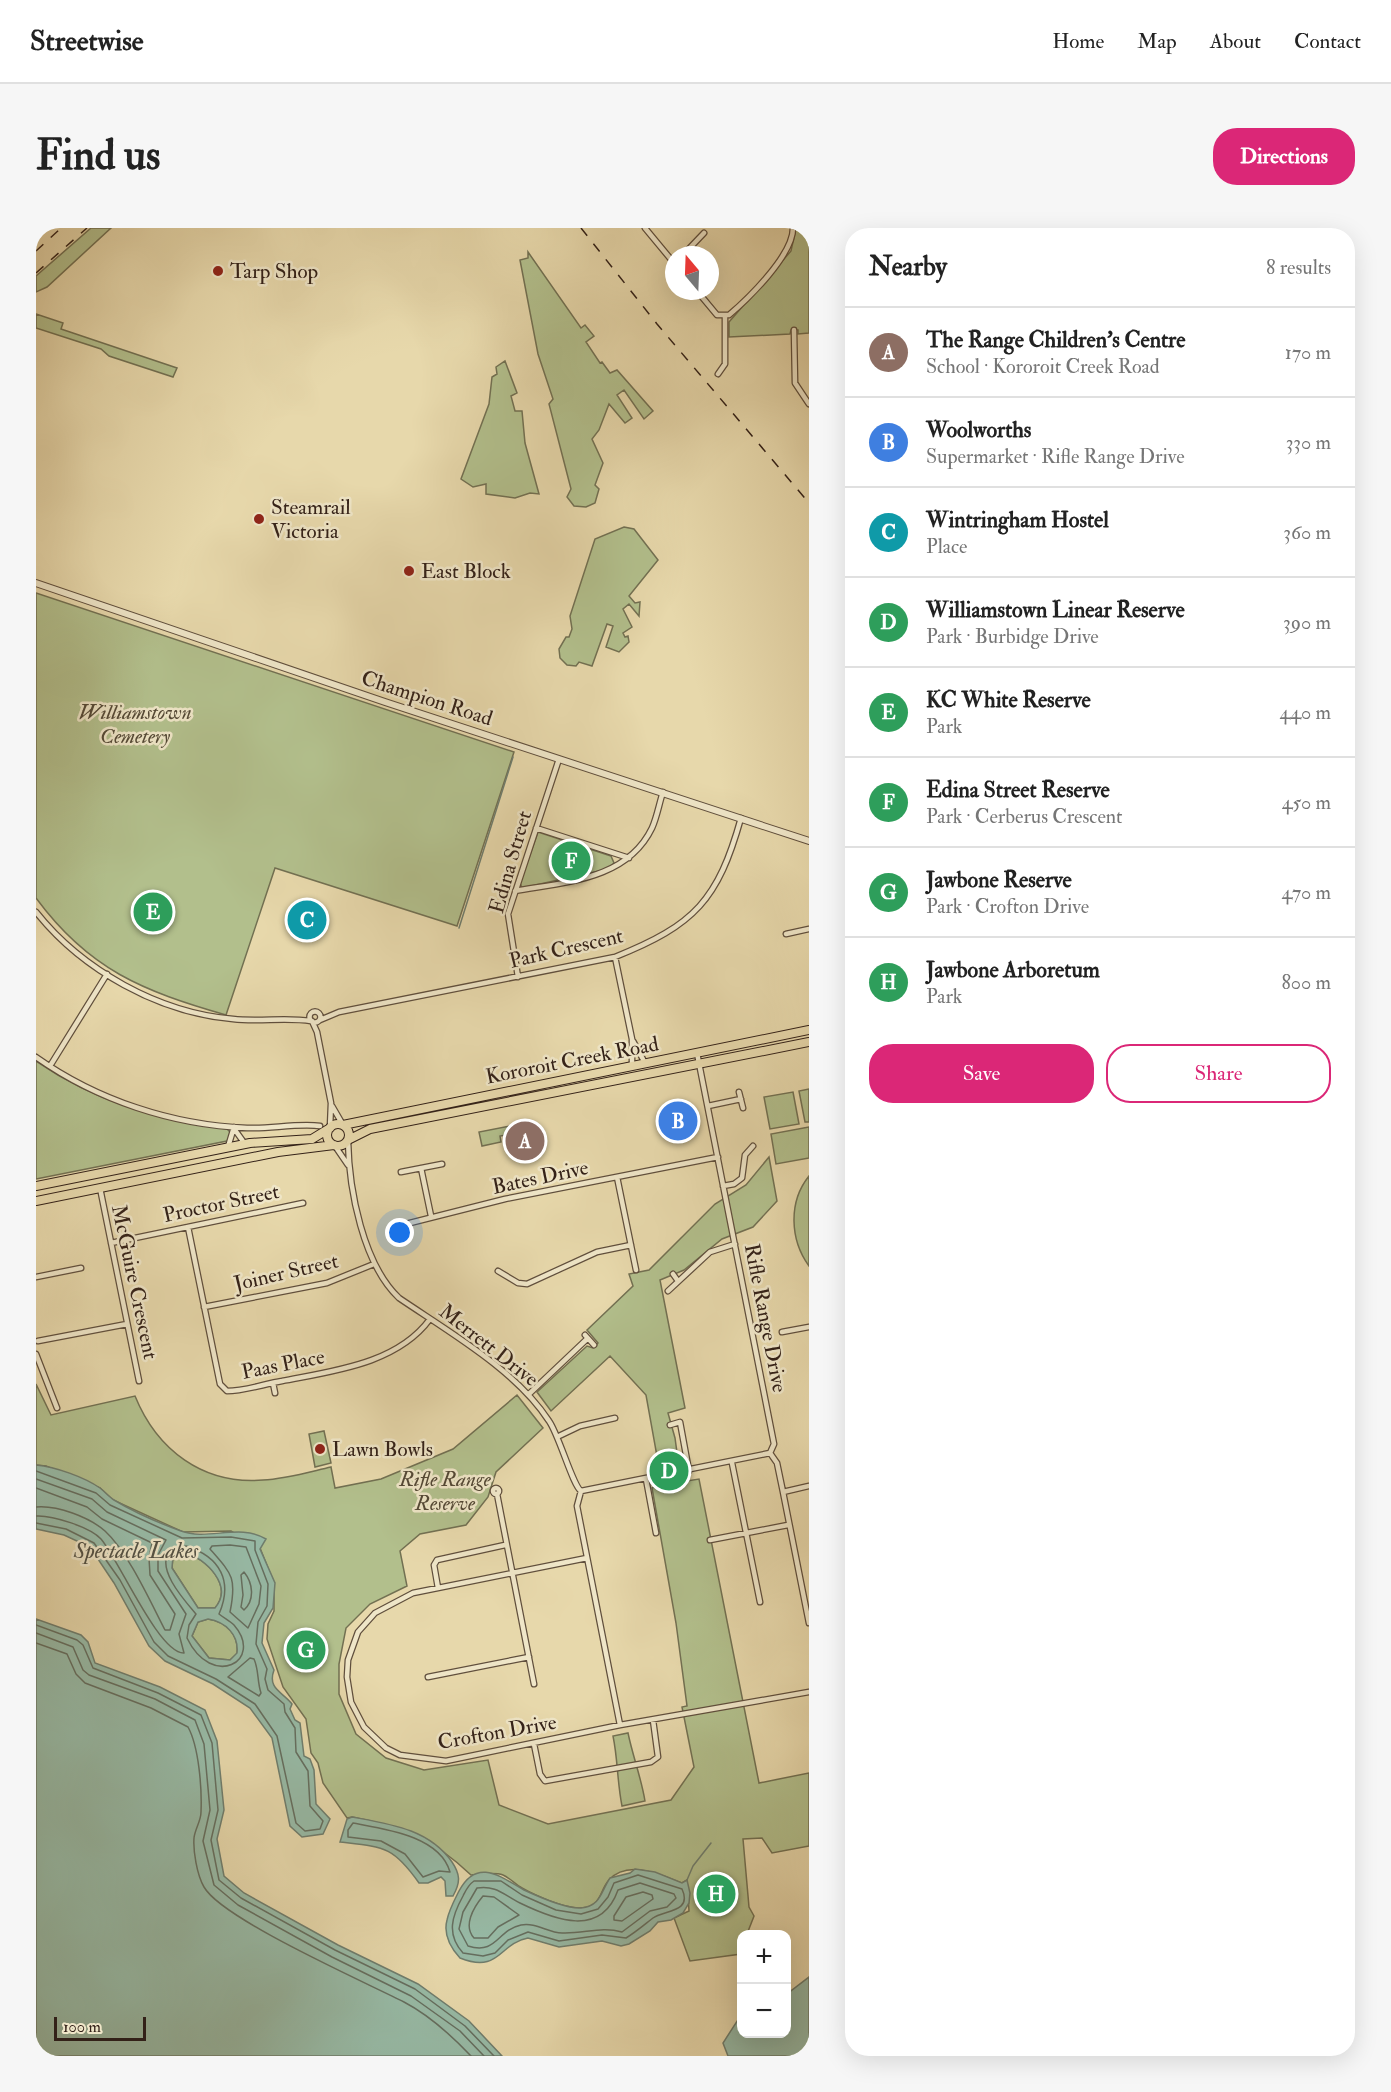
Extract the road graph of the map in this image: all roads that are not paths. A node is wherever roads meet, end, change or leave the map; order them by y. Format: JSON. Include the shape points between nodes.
{"nodes":[{"id":1,"x":645,"y":228,"type":"edge"},
{"id":2,"x":793,"y":228,"type":"edge"},
{"id":3,"x":704,"y":233,"type":"dead end"},
{"id":4,"x":691,"y":246,"type":"edge"},
{"id":5,"x":665,"y":252,"type":"edge"},
{"id":6,"x":704,"y":300,"type":"edge"},
{"id":7,"x":725,"y":316,"type":"junction"},
{"id":8,"x":794,"y":330,"type":"dead end"},
{"id":9,"x":718,"y":374,"type":"dead end"},
{"id":10,"x":809,"y":404,"type":"edge"},
{"id":11,"x":36,"y":583,"type":"edge"},
{"id":12,"x":559,"y":759,"type":"junction"},
{"id":13,"x":663,"y":792,"type":"junction"},
{"id":14,"x":741,"y":818,"type":"junction"},
{"id":15,"x":536,"y":828,"type":"junction"},
{"id":16,"x":809,"y":841,"type":"edge"},
{"id":17,"x":629,"y":858,"type":"junction"},
{"id":18,"x":515,"y":891,"type":"junction"},
{"id":19,"x":36,"y":912,"type":"edge"},
{"id":20,"x":809,"y":929,"type":"edge"},
{"id":21,"x":786,"y":934,"type":"dead end"},
{"id":22,"x":615,"y":957,"type":"junction"},
{"id":23,"x":107,"y":974,"type":"junction"},
{"id":24,"x":518,"y":977,"type":"junction"},
{"id":25,"x":314,"y":1013,"type":"junction"},
{"id":26,"x":331,"y":1014,"type":"junction"},
{"id":27,"x":297,"y":1019,"type":"junction"},
{"id":28,"x":319,"y":1020,"type":"junction"},
{"id":29,"x":311,"y":1021,"type":"junction"},
{"id":30,"x":809,"y":1030,"type":"edge"},
{"id":31,"x":317,"y":1032,"type":"junction"},
{"id":32,"x":632,"y":1039,"type":"junction"},
{"id":33,"x":809,"y":1042,"type":"edge"},
{"id":34,"x":697,"y":1053,"type":"junction"},
{"id":35,"x":36,"y":1057,"type":"edge"},
{"id":36,"x":645,"y":1063,"type":"junction"},
{"id":37,"x":699,"y":1064,"type":"junction"},
{"id":38,"x":50,"y":1066,"type":"junction"},
{"id":39,"x":629,"y":1066,"type":"junction"},
{"id":40,"x":642,"y":1076,"type":"junction"},
{"id":41,"x":739,"y":1092,"type":"dead end"},
{"id":42,"x":741,"y":1099,"type":"junction"},
{"id":43,"x":331,"y":1103,"type":"junction"},
{"id":44,"x":708,"y":1106,"type":"junction"},
{"id":45,"x":743,"y":1108,"type":"dead end"},
{"id":46,"x":343,"y":1125,"type":"junction"},
{"id":47,"x":320,"y":1126,"type":"dead end"},
{"id":48,"x":234,"y":1127,"type":"junction"},
{"id":49,"x":330,"y":1128,"type":"junction"},
{"id":50,"x":348,"y":1141,"type":"junction"},
{"id":51,"x":244,"y":1144,"type":"junction"},
{"id":52,"x":334,"y":1146,"type":"junction"},
{"id":53,"x":753,"y":1146,"type":"dead end"},
{"id":54,"x":228,"y":1147,"type":"junction"},
{"id":55,"x":741,"y":1148,"type":"dead end"},
{"id":56,"x":747,"y":1152,"type":"junction"},
{"id":57,"x":717,"y":1156,"type":"junction"},
{"id":58,"x":442,"y":1164,"type":"dead end"},
{"id":59,"x":421,"y":1168,"type":"junction"},
{"id":60,"x":401,"y":1172,"type":"dead end"},
{"id":61,"x":351,"y":1176,"type":"junction"},
{"id":62,"x":617,"y":1177,"type":"junction"},
{"id":63,"x":36,"y":1186,"type":"edge"},
{"id":64,"x":723,"y":1186,"type":"junction"},
{"id":65,"x":100,"y":1188,"type":"junction"},
{"id":66,"x":36,"y":1201,"type":"edge"},
{"id":67,"x":303,"y":1203,"type":"dead end"},
{"id":68,"x":431,"y":1216,"type":"junction"},
{"id":69,"x":406,"y":1224,"type":"dead end"},
{"id":70,"x":188,"y":1227,"type":"junction"},
{"id":71,"x":111,"y":1243,"type":"junction"},
{"id":72,"x":735,"y":1244,"type":"junction"},
{"id":73,"x":631,"y":1245,"type":"junction"},
{"id":74,"x":374,"y":1264,"type":"junction"},
{"id":75,"x":81,"y":1268,"type":"dead end"},
{"id":76,"x":636,"y":1270,"type":"dead end"},
{"id":77,"x":498,"y":1271,"type":"dead end"},
{"id":78,"x":673,"y":1274,"type":"dead end"},
{"id":79,"x":36,"y":1278,"type":"edge"},
{"id":80,"x":678,"y":1281,"type":"junction"},
{"id":81,"x":668,"y":1291,"type":"dead end"},
{"id":82,"x":204,"y":1307,"type":"junction"},
{"id":83,"x":430,"y":1319,"type":"junction"},
{"id":84,"x":127,"y":1324,"type":"junction"},
{"id":85,"x":809,"y":1327,"type":"edge"},
{"id":86,"x":782,"y":1332,"type":"dead end"},
{"id":87,"x":37,"y":1341,"type":"edge"},
{"id":88,"x":594,"y":1345,"type":"dead end"},
{"id":89,"x":36,"y":1348,"type":"edge"},
{"id":90,"x":36,"y":1354,"type":"edge"},
{"id":91,"x":139,"y":1381,"type":"dead end"},
{"id":92,"x":273,"y":1383,"type":"junction"},
{"id":93,"x":275,"y":1393,"type":"dead end"},
{"id":94,"x":529,"y":1394,"type":"junction"},
{"id":95,"x":57,"y":1408,"type":"dead end"},
{"id":96,"x":615,"y":1418,"type":"dead end"},
{"id":97,"x":670,"y":1425,"type":"dead end"},
{"id":98,"x":559,"y":1436,"type":"junction"},
{"id":99,"x":770,"y":1453,"type":"junction"},
{"id":100,"x":732,"y":1463,"type":"junction"},
{"id":101,"x":689,"y":1471,"type":"junction"},
{"id":102,"x":646,"y":1479,"type":"junction"},
{"id":103,"x":809,"y":1486,"type":"edge"},
{"id":104,"x":581,"y":1491,"type":"junction"},
{"id":105,"x":783,"y":1492,"type":"junction"},
{"id":106,"x":497,"y":1494,"type":"dead end"},
{"id":107,"x":788,"y":1525,"type":"junction"},
{"id":108,"x":656,"y":1533,"type":"dead end"},
{"id":109,"x":746,"y":1533,"type":"junction"},
{"id":110,"x":710,"y":1540,"type":"dead end"},
{"id":111,"x":505,"y":1545,"type":"junction"},
{"id":112,"x":587,"y":1558,"type":"junction"},
{"id":113,"x":512,"y":1574,"type":"junction"},
{"id":114,"x":438,"y":1588,"type":"junction"},
{"id":115,"x":760,"y":1602,"type":"dead end"},
{"id":116,"x":809,"y":1623,"type":"edge"},
{"id":117,"x":529,"y":1657,"type":"junction"},
{"id":118,"x":428,"y":1677,"type":"dead end"},
{"id":119,"x":534,"y":1684,"type":"dead end"},
{"id":120,"x":809,"y":1692,"type":"edge"},
{"id":121,"x":653,"y":1720,"type":"junction"},
{"id":122,"x":620,"y":1725,"type":"junction"},
{"id":123,"x":534,"y":1744,"type":"junction"}],
"edges":[{"from":1,"to":5,"type":"street"},
{"from":2,"to":7,"type":"street","via":[[792,240],[779,261]]},
{"from":3,"to":4,"type":"street"},
{"from":6,"to":7,"type":"street","via":[[716,314]]},
{"from":7,"to":9,"type":"street","via":[[725,364]]},
{"from":8,"to":10,"type":"street","via":[[795,383]]},
{"from":11,"to":12,"type":"street","name":"Champion Road"},
{"from":12,"to":13,"type":"street","name":"Champion Road"},
{"from":12,"to":15,"type":"street","name":"Edina Street"},
{"from":13,"to":14,"type":"street","name":"Champion Road"},
{"from":13,"to":17,"type":"street","via":[[652,827]]},
{"from":14,"to":16,"type":"street","name":"Champion Road"},
{"from":14,"to":22,"type":"street","name":"Park Crescent","via":[[717,886],[694,912],[671,931]]},
{"from":15,"to":17,"type":"street"},
{"from":15,"to":18,"type":"street","name":"Edina Street"},
{"from":17,"to":18,"type":"street","via":[[595,876]]},
{"from":18,"to":24,"type":"street","name":"Edina Street","via":[[508,923]]},
{"from":19,"to":23,"type":"street","via":[[58,936]]},
{"from":20,"to":21,"type":"street"},
{"from":22,"to":24,"type":"street","name":"Park Crescent"},
{"from":22,"to":32,"type":"street"},
{"from":23,"to":27,"type":"street","via":[[154,998],[208,1016]]},
{"from":23,"to":38,"type":"street"},
{"from":24,"to":26,"type":"street","name":"Park Crescent"},
{"from":25,"to":26,"type":"street","name":"Park Crescent"},
{"from":25,"to":27,"type":"street"},
{"from":25,"to":28,"type":"street"},
{"from":25,"to":29,"type":"street"},
{"from":26,"to":28,"type":"street","name":"Park Crescent"},
{"from":27,"to":29,"type":"street"},
{"from":28,"to":29,"type":"street"},
{"from":28,"to":31,"type":"street"},
{"from":29,"to":31,"type":"street"},
{"from":30,"to":34,"type":"main road","name":"Kororoit Creek Road"},
{"from":31,"to":43,"type":"street"},
{"from":32,"to":36,"type":"street"},
{"from":32,"to":39,"type":"street"},
{"from":33,"to":37,"type":"main road","name":"Kororoit Creek Road"},
{"from":34,"to":36,"type":"main road","name":"Kororoit Creek Road"},
{"from":34,"to":37,"type":"street","name":"Rifle Range Drive"},
{"from":35,"to":38,"type":"street"},
{"from":36,"to":39,"type":"main road","name":"Kororoit Creek Road"},
{"from":37,"to":40,"type":"main road","name":"Kororoit Creek Road"},
{"from":37,"to":44,"type":"street","name":"Rifle Range Drive"},
{"from":38,"to":48,"type":"street","via":[[83,1085],[150,1112]]},
{"from":39,"to":40,"type":"main road"},
{"from":39,"to":46,"type":"main road","name":"Kororoit Creek Road"},
{"from":40,"to":50,"type":"main road","name":"Kororoit Creek Road","via":[[370,1129]]},
{"from":41,"to":42,"type":"street"},
{"from":42,"to":44,"type":"street"},
{"from":42,"to":45,"type":"street"},
{"from":43,"to":46,"type":"street"},
{"from":43,"to":49,"type":"street"},
{"from":44,"to":57,"type":"street","name":"Rifle Range Drive"},
{"from":46,"to":49,"type":"main road"},
{"from":46,"to":50,"type":"main road","via":[[349,1131]]},
{"from":47,"to":48,"type":"street"},
{"from":48,"to":51,"type":"street"},
{"from":48,"to":54,"type":"street"},
{"from":49,"to":51,"type":"main road","via":[[309,1140]]},
{"from":49,"to":52,"type":"main road","via":[[328,1139]]},
{"from":50,"to":52,"type":"main road"},
{"from":50,"to":61,"type":"street","name":"Merrett Drive"},
{"from":51,"to":54,"type":"main road"},
{"from":52,"to":61,"type":"street","name":"Merrett Drive","via":[[345,1159]]},
{"from":52,"to":65,"type":"main road","via":[[278,1152]]},
{"from":53,"to":56,"type":"street"},
{"from":54,"to":63,"type":"main road"},
{"from":55,"to":56,"type":"street"},
{"from":56,"to":64,"type":"street","via":[[742,1178]]},
{"from":57,"to":62,"type":"street","name":"Bates Drive"},
{"from":57,"to":64,"type":"street","name":"Rifle Range Drive"},
{"from":58,"to":59,"type":"street"},
{"from":59,"to":60,"type":"street"},
{"from":59,"to":68,"type":"street"},
{"from":61,"to":74,"type":"street","name":"Merrett Drive"},
{"from":62,"to":68,"type":"street","name":"Bates Drive"},
{"from":62,"to":73,"type":"street"},
{"from":64,"to":72,"type":"street","name":"Rifle Range Drive"},
{"from":65,"to":66,"type":"main road"},
{"from":65,"to":71,"type":"street","name":"McGuire Crescent"},
{"from":67,"to":70,"type":"street","name":"Proctor Street"},
{"from":68,"to":69,"type":"street","name":"Bates Drive"},
{"from":70,"to":71,"type":"street","name":"Proctor Street"},
{"from":70,"to":82,"type":"street","name":"Paas Place"},
{"from":71,"to":84,"type":"street","name":"McGuire Crescent"},
{"from":72,"to":80,"type":"street","via":[[710,1252]]},
{"from":72,"to":99,"type":"street","name":"Rifle Range Drive","via":[[774,1444]]},
{"from":73,"to":76,"type":"street"},
{"from":73,"to":77,"type":"street","via":[[597,1252],[527,1284]]},
{"from":74,"to":82,"type":"street","name":"Joiner Street","via":[[327,1283]]},
{"from":74,"to":83,"type":"street","name":"Merrett Drive","via":[[390,1289]]},
{"from":75,"to":79,"type":"street"},
{"from":78,"to":80,"type":"street"},
{"from":80,"to":81,"type":"street"},
{"from":82,"to":92,"type":"street","name":"Paas Place","via":[[222,1388],[231,1391]]},
{"from":83,"to":92,"type":"street","name":"Paas Place","via":[[408,1340],[366,1362]]},
{"from":83,"to":94,"type":"street","name":"Merrett Drive"},
{"from":84,"to":87,"type":"street"},
{"from":84,"to":91,"type":"street","name":"McGuire Crescent"},
{"from":85,"to":86,"type":"street"},
{"from":87,"to":89,"type":"street"},
{"from":88,"to":94,"type":"street","via":[[586,1337]]},
{"from":90,"to":95,"type":"street"},
{"from":92,"to":93,"type":"street"},
{"from":94,"to":98,"type":"street","name":"Merrett Drive"},
{"from":96,"to":98,"type":"street","via":[[580,1426]]},
{"from":97,"to":101,"type":"street","via":[[680,1422]]},
{"from":98,"to":104,"type":"street","name":"Merrett Drive","via":[[574,1485]]},
{"from":99,"to":100,"type":"street"},
{"from":99,"to":105,"type":"street","name":"Rifle Range Drive","via":[[777,1463]]},
{"from":100,"to":101,"type":"street"},
{"from":100,"to":109,"type":"street"},
{"from":101,"to":102,"type":"street"},
{"from":102,"to":104,"type":"street"},
{"from":102,"to":108,"type":"street"},
{"from":103,"to":105,"type":"street"},
{"from":104,"to":112,"type":"street","name":"Merrett Drive","via":[[577,1506]]},
{"from":105,"to":107,"type":"street","name":"Rifle Range Drive"},
{"from":106,"to":111,"type":"street"},
{"from":107,"to":109,"type":"street"},
{"from":107,"to":116,"type":"street","name":"Rifle Range Drive"},
{"from":109,"to":110,"type":"street"},
{"from":109,"to":115,"type":"street"},
{"from":111,"to":113,"type":"street"},
{"from":111,"to":114,"type":"street","via":[[438,1560],[434,1565]]},
{"from":112,"to":113,"type":"street","name":"Crofton Drive"},
{"from":112,"to":122,"type":"street","name":"Merrett Drive"},
{"from":113,"to":114,"type":"street","name":"Crofton Drive"},
{"from":113,"to":117,"type":"street"},
{"from":114,"to":123,"type":"street","name":"Crofton Drive","via":[[413,1593],[387,1605],[358,1632],[348,1660],[347,1677],[351,1702],[364,1727],[399,1755],[431,1761]]},
{"from":117,"to":118,"type":"street"},
{"from":117,"to":119,"type":"street"},
{"from":120,"to":121,"type":"street","name":"Crofton Drive"},
{"from":121,"to":122,"type":"street","name":"Crofton Drive"},
{"from":121,"to":123,"type":"street","via":[[658,1757],[651,1762],[545,1781]]},
{"from":122,"to":123,"type":"street","name":"Crofton Drive"}]}
